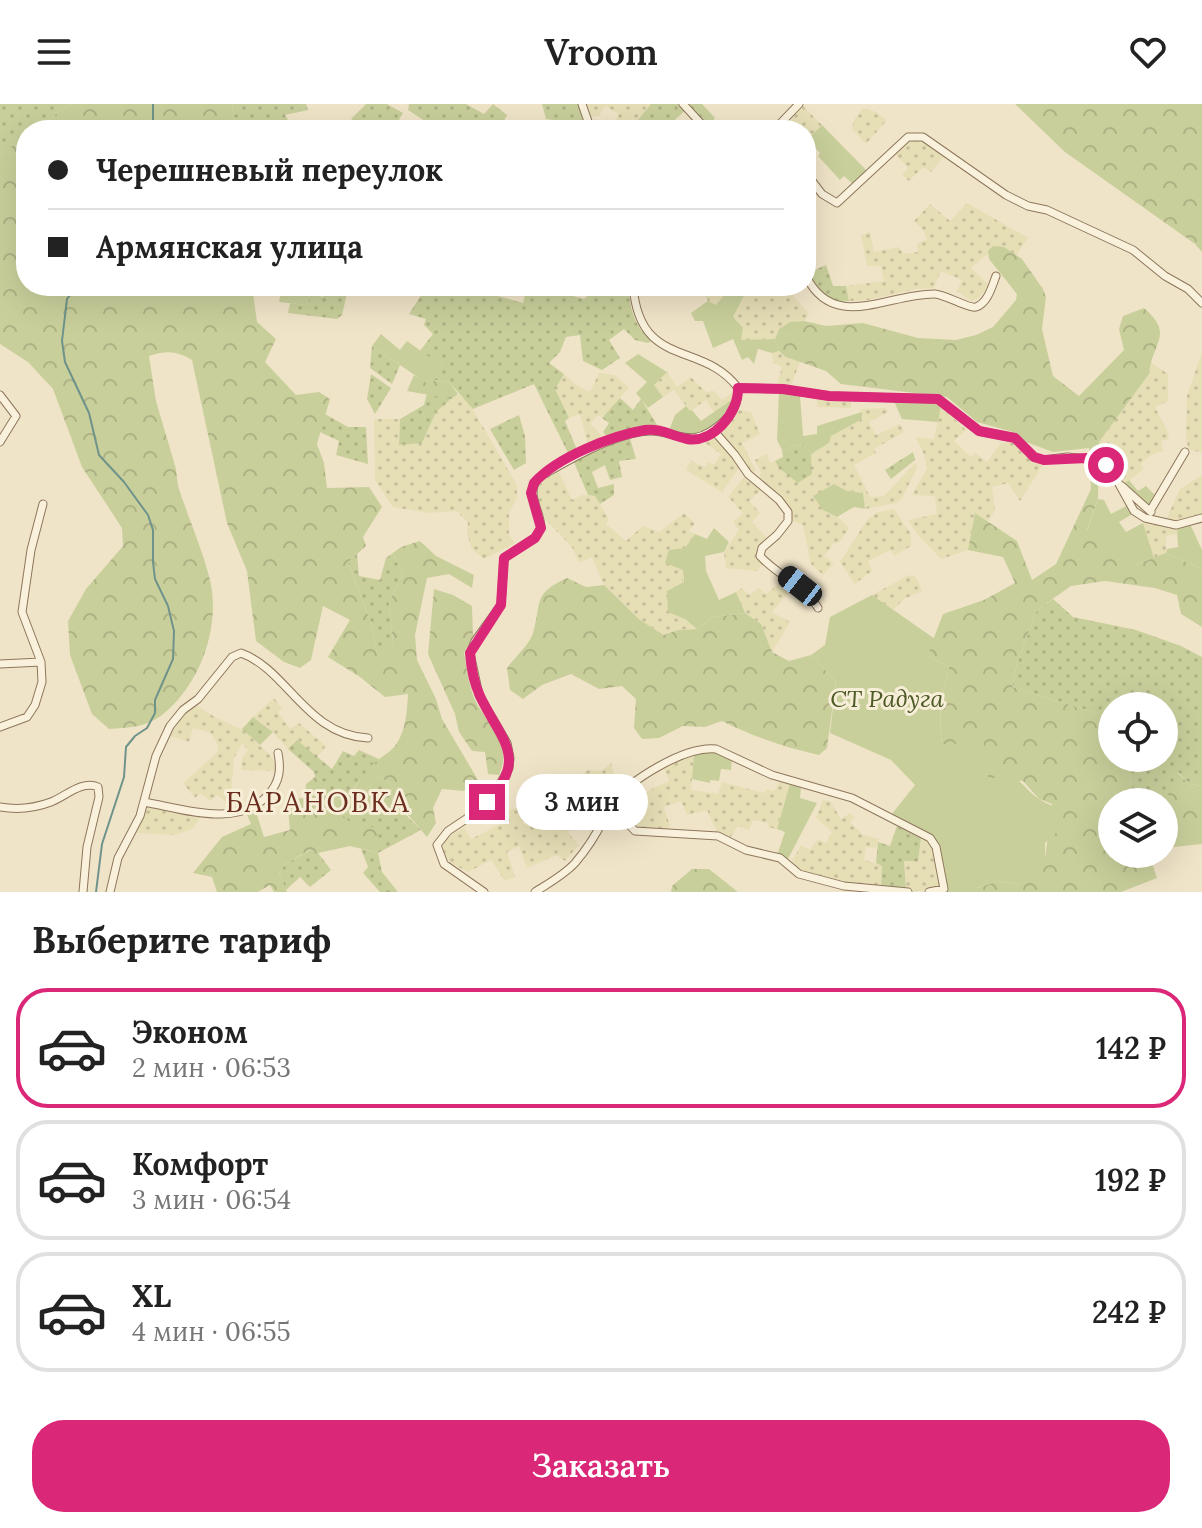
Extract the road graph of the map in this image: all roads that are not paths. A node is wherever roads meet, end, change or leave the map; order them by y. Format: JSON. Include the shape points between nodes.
{"nodes":[{"id":1,"x":683,"y":104,"type":"edge"},
{"id":2,"x":799,"y":104,"type":"edge"},
{"id":3,"x":698,"y":120,"type":"edge"},
{"id":4,"x":784,"y":120,"type":"edge"},
{"id":5,"x":816,"y":186,"type":"edge"},
{"id":6,"x":996,"y":276,"type":"dead end"},
{"id":7,"x":816,"y":291,"type":"edge"},
{"id":8,"x":635,"y":296,"type":"edge"},
{"id":9,"x":1202,"y":303,"type":"edge"},
{"id":10,"x":738,"y":388,"type":"junction"},
{"id":11,"x":0,"y":395,"type":"edge"},
{"id":12,"x":714,"y":431,"type":"junction"},
{"id":13,"x":0,"y":442,"type":"edge"},
{"id":14,"x":1185,"y":452,"type":"dead end"},
{"id":15,"x":43,"y":504,"type":"dead end"},
{"id":16,"x":1151,"y":515,"type":"junction"},
{"id":17,"x":1202,"y":518,"type":"edge"},
{"id":18,"x":818,"y":608,"type":"dead end"},
{"id":19,"x":41,"y":662,"type":"junction"},
{"id":20,"x":0,"y":664,"type":"edge"},
{"id":21,"x":0,"y":727,"type":"edge"},
{"id":22,"x":368,"y":738,"type":"dead end"},
{"id":23,"x":278,"y":753,"type":"dead end"},
{"id":24,"x":144,"y":802,"type":"junction"},
{"id":25,"x":610,"y":805,"type":"junction"},
{"id":26,"x":0,"y":807,"type":"edge"},
{"id":27,"x":83,"y":892,"type":"edge"},
{"id":28,"x":110,"y":892,"type":"edge"},
{"id":29,"x":484,"y":892,"type":"edge"},
{"id":30,"x":535,"y":892,"type":"edge"},
{"id":31,"x":908,"y":892,"type":"edge"},
{"id":32,"x":929,"y":892,"type":"edge"}],
"edges":[{"from":1,"to":3,"type":"street"},
{"from":2,"to":4,"type":"street"},
{"from":5,"to":9,"type":"street","via":[[837,203],[908,137],[923,137],[1006,195],[1133,250]]},
{"from":6,"to":7,"type":"street","via":[[987,298],[972,307],[940,294],[921,294],[849,308]]},
{"from":8,"to":10,"type":"street","via":[[645,331],[672,350],[718,368]]},
{"from":10,"to":12,"type":"street","via":[[734,412]]},
{"from":10,"to":16,"type":"street","via":[[938,399],[979,431],[1015,438],[1034,457],[1087,458],[1106,465]]},
{"from":11,"to":13,"type":"street","via":[[16,416]]},
{"from":12,"to":18,"type":"street","via":[[788,512],[788,521],[760,556],[800,586]]},
{"from":12,"to":29,"type":"street","via":[[696,439],[658,429],[632,433],[591,447],[534,483],[531,493],[541,528],[504,558],[501,605],[470,653],[479,695],[507,743],[509,768],[495,793],[437,845],[444,864]]},
{"from":14,"to":16,"type":"street"},
{"from":15,"to":19,"type":"street","via":[[22,612]]},
{"from":16,"to":17,"type":"street","via":[[1176,525]]},
{"from":19,"to":20,"type":"street"},
{"from":19,"to":21,"type":"street","via":[[42,682],[32,712]]},
{"from":22,"to":24,"type":"street","via":[[355,737],[311,714],[254,658],[241,653],[170,726]]},
{"from":23,"to":24,"type":"street","via":[[281,771],[272,791],[244,812]]},
{"from":24,"to":28,"type":"street","via":[[118,858]]},
{"from":25,"to":30,"type":"street","via":[[575,863]]},
{"from":25,"to":31,"type":"street","via":[[635,831],[718,836],[780,858],[799,874],[844,886]]},
{"from":25,"to":32,"type":"street","via":[[648,773],[687,753],[716,749],[772,775],[852,798],[930,838],[944,889]]},
{"from":26,"to":27,"type":"street","via":[[39,805],[80,787],[98,787]]}]}
